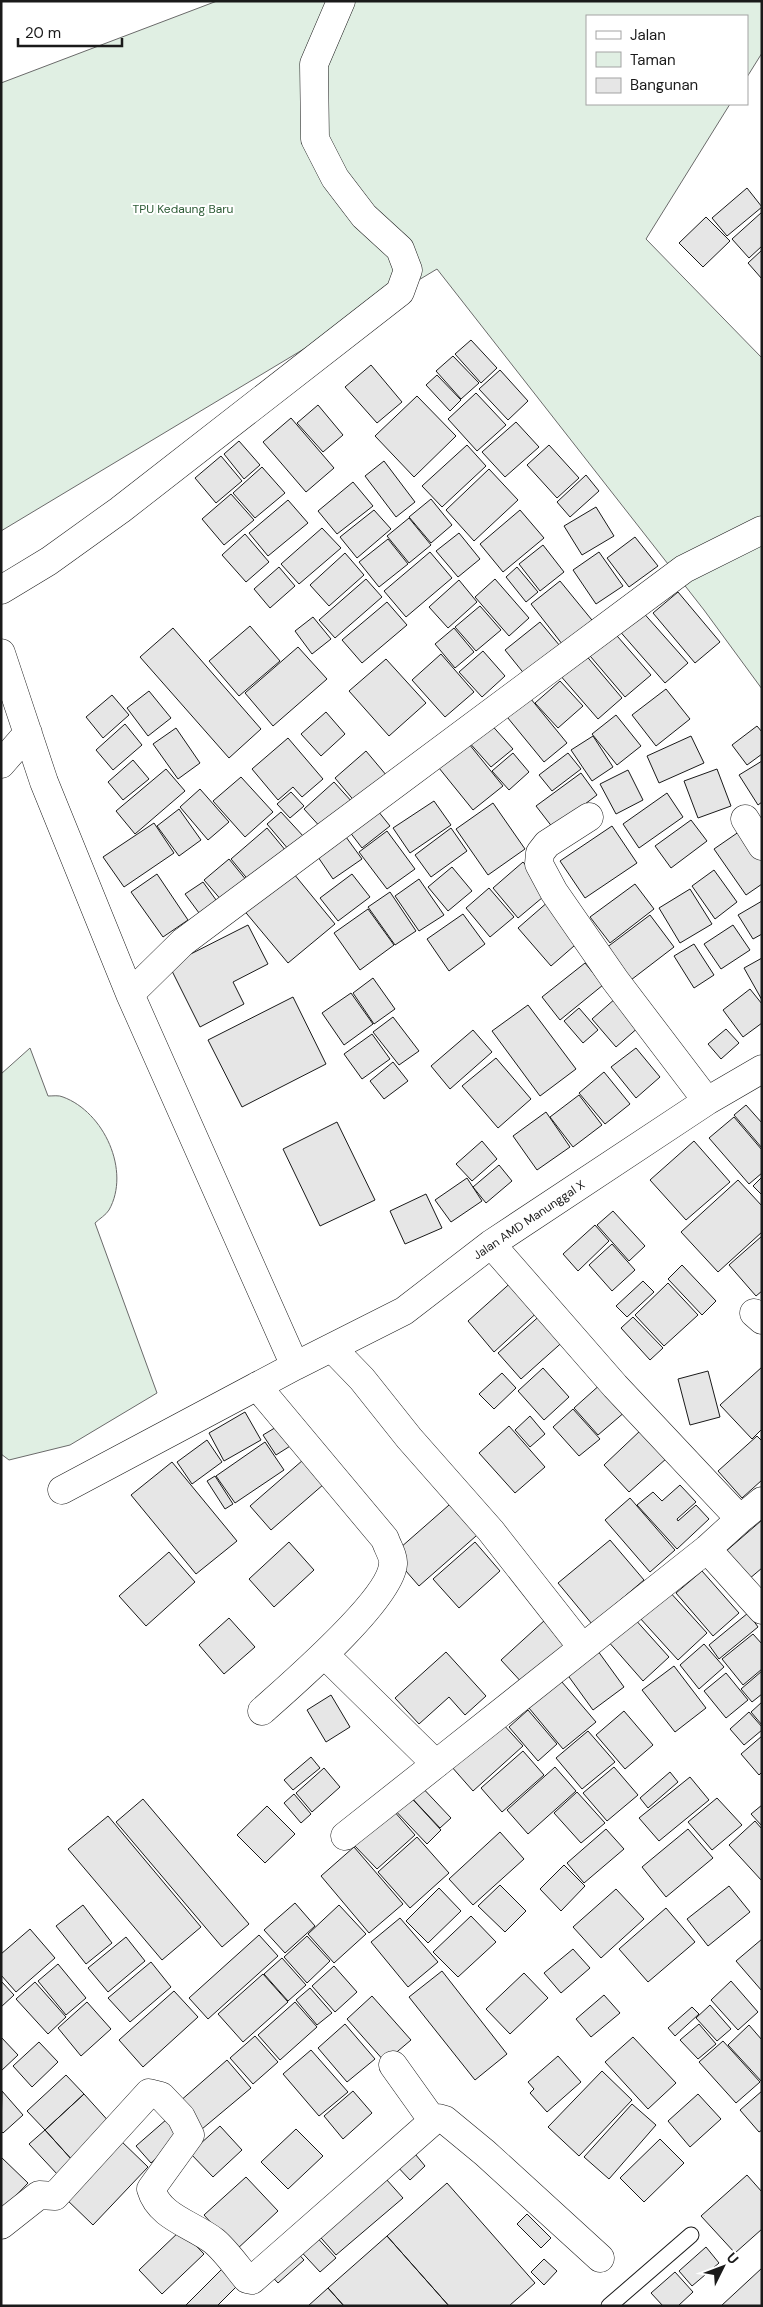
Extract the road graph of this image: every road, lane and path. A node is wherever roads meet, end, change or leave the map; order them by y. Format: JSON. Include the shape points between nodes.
{"nodes":[{"id":1,"x":341,"y":1,"type":"edge"},
{"id":2,"x":762,"y":530,"type":"edge"},
{"id":3,"x":1,"y":590,"type":"edge"},
{"id":4,"x":1,"y":653,"type":"edge"},
{"id":5,"x":28,"y":733,"type":"junction"},
{"id":6,"x":1,"y":764,"type":"edge"},
{"id":7,"x":589,"y":817,"type":"dead end"},
{"id":8,"x":745,"y":819,"type":"dead end"},
{"id":9,"x":762,"y":846,"type":"edge"},
{"id":10,"x":130,"y":994,"type":"junction"},
{"id":11,"x":762,"y":1069,"type":"edge"},
{"id":12,"x":707,"y":1101,"type":"junction"},
{"id":13,"x":491,"y":1244,"type":"junction"},
{"id":14,"x":332,"y":1348,"type":"junction"},
{"id":15,"x":295,"y":1366,"type":"junction"},
{"id":16,"x":257,"y":1386,"type":"junction"},
{"id":17,"x":62,"y":1490,"type":"dead end"},
{"id":18,"x":762,"y":1501,"type":"edge"},
{"id":19,"x":740,"y":1520,"type":"junction"},
{"id":20,"x":707,"y":1549,"type":"junction"},
{"id":21,"x":762,"y":1610,"type":"edge"},
{"id":22,"x":582,"y":1647,"type":"junction"},
{"id":23,"x":326,"y":1655,"type":"junction"},
{"id":24,"x":262,"y":1711,"type":"dead end"},
{"id":25,"x":436,"y":1764,"type":"junction"},
{"id":26,"x":345,"y":1836,"type":"dead end"},
{"id":27,"x":393,"y":2065,"type":"dead end"},
{"id":28,"x":433,"y":2121,"type":"junction"},
{"id":29,"x":1,"y":2225,"type":"edge"},
{"id":30,"x":691,"y":2235,"type":"dead end"},
{"id":31,"x":600,"y":2258,"type":"dead end"},
{"id":32,"x":609,"y":2306,"type":"edge"}],
"edges":[{"from":1,"to":3,"type":"street","via":[[314,64],[315,139],[335,178],[364,216],[400,249],[408,270],[400,292],[120,510],[49,561]]},
{"from":2,"to":10,"type":"street","via":[[684,569],[183,942]]},
{"from":4,"to":5,"type":"street"},
{"from":5,"to":6,"type":"street"},
{"from":5,"to":10,"type":"street","via":[[44,782]]},
{"from":7,"to":12,"type":"street","via":[[546,844],[540,853],[539,864],[554,892],[616,980]]},
{"from":8,"to":9,"type":"street"},
{"from":10,"to":15,"type":"street"},
{"from":11,"to":12,"type":"street","name":"Jalan AMD Manunggal X"},
{"from":12,"to":13,"type":"street","name":"Jalan AMD Manunggal X"},
{"from":13,"to":14,"type":"street","name":"Jalan AMD Manunggal X","via":[[404,1311]]},
{"from":13,"to":19,"type":"street","via":[[615,1386]]},
{"from":14,"to":15,"type":"street","name":"Jalan AMD Manunggal X"},
{"from":14,"to":22,"type":"street","via":[[491,1532]]},
{"from":15,"to":16,"type":"street","name":"Jalan AMD Manunggal X"},
{"from":16,"to":17,"type":"street","name":"Jalan AMD Manunggal X"},
{"from":16,"to":23,"type":"street","via":[[385,1539],[393,1564],[385,1586]]},
{"from":18,"to":19,"type":"street"},
{"from":19,"to":20,"type":"street"},
{"from":20,"to":21,"type":"street"},
{"from":20,"to":22,"type":"street"},
{"from":22,"to":25,"type":"street"},
{"from":23,"to":24,"type":"street"},
{"from":23,"to":25,"type":"street"},
{"from":25,"to":26,"type":"street"},
{"from":27,"to":28,"type":"street"},
{"from":28,"to":29,"type":"street","via":[[252,2280],[247,2279],[214,2242],[182,2224],[154,2201],[151,2188],[190,2135],[181,2117],[162,2096],[149,2093],[56,2196],[39,2195]]},
{"from":28,"to":31,"type":"street","via":[[438,2118],[445,2120]]},
{"from":30,"to":32,"type":"lane"}]}
